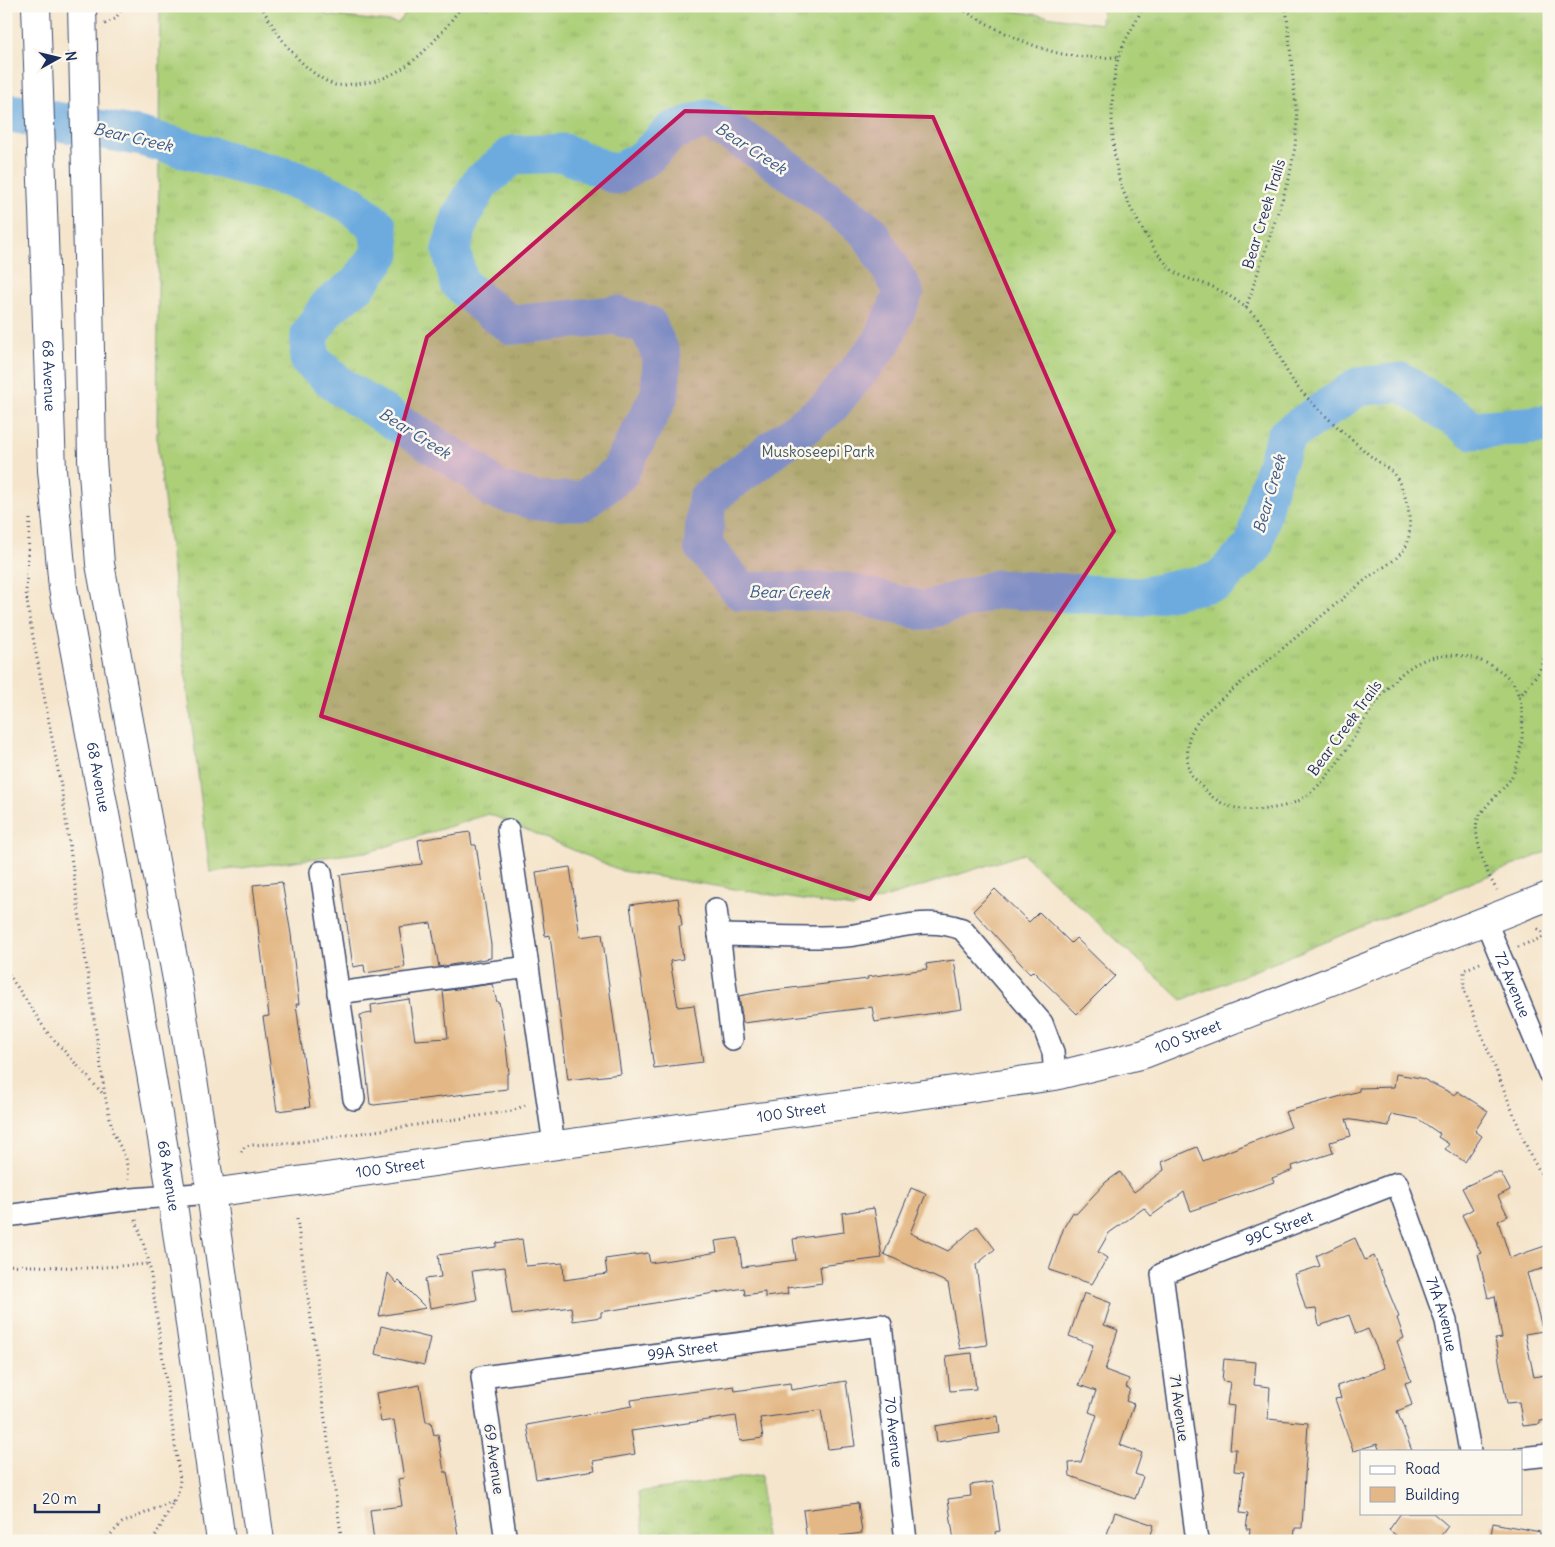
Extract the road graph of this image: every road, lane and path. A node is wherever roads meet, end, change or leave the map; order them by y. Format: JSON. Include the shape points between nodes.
{"nodes":[{"id":1,"x":36,"y":6,"type":"edge"},
{"id":2,"x":82,"y":6,"type":"edge"},
{"id":3,"x":261,"y":6,"type":"edge"},
{"id":4,"x":462,"y":6,"type":"edge"},
{"id":5,"x":957,"y":6,"type":"edge"},
{"id":6,"x":1143,"y":6,"type":"edge"},
{"id":7,"x":1286,"y":6,"type":"edge"},
{"id":8,"x":1119,"y":57,"type":"junction"},
{"id":9,"x":1246,"y":308,"type":"junction"},
{"id":10,"x":31,"y":512,"type":"dead end"},
{"id":11,"x":1549,"y":644,"type":"edge"},
{"id":12,"x":1518,"y":698,"type":"junction"},
{"id":13,"x":508,"y":830,"type":"dead end"},
{"id":14,"x":320,"y":872,"type":"dead end"},
{"id":15,"x":1549,"y":896,"type":"edge"},
{"id":16,"x":716,"y":909,"type":"dead end"},
{"id":17,"x":1518,"y":909,"type":"junction"},
{"id":18,"x":1486,"y":922,"type":"junction"},
{"id":19,"x":719,"y":935,"type":"junction"},
{"id":20,"x":1500,"y":955,"type":"junction"},
{"id":21,"x":528,"y":966,"type":"junction"},
{"id":22,"x":6,"y":970,"type":"edge"},
{"id":23,"x":338,"y":993,"type":"junction"},
{"id":24,"x":732,"y":1038,"type":"dead end"},
{"id":25,"x":1549,"y":1073,"type":"edge"},
{"id":26,"x":1055,"y":1076,"type":"junction"},
{"id":27,"x":545,"y":1082,"type":"junction"},
{"id":28,"x":105,"y":1096,"type":"junction"},
{"id":29,"x":354,"y":1099,"type":"dead end"},
{"id":30,"x":554,"y":1144,"type":"junction"},
{"id":31,"x":240,"y":1152,"type":"dead end"},
{"id":32,"x":126,"y":1158,"type":"dead end"},
{"id":33,"x":1398,"y":1183,"type":"joint"},
{"id":34,"x":1549,"y":1187,"type":"edge"},
{"id":35,"x":211,"y":1193,"type":"junction"},
{"id":36,"x":172,"y":1197,"type":"junction"},
{"id":37,"x":6,"y":1216,"type":"edge"},
{"id":38,"x":297,"y":1219,"type":"dead end"},
{"id":39,"x":136,"y":1224,"type":"dead end"},
{"id":40,"x":149,"y":1264,"type":"junction"},
{"id":41,"x":6,"y":1265,"type":"edge"},
{"id":42,"x":1162,"y":1274,"type":"joint"},
{"id":43,"x":881,"y":1325,"type":"joint"},
{"id":44,"x":482,"y":1377,"type":"joint"},
{"id":45,"x":1470,"y":1450,"type":"edge"},
{"id":46,"x":1549,"y":1455,"type":"edge"},
{"id":47,"x":1522,"y":1458,"type":"edge"},
{"id":48,"x":174,"y":1501,"type":"junction"},
{"id":49,"x":104,"y":1541,"type":"edge"},
{"id":50,"x":153,"y":1541,"type":"edge"},
{"id":51,"x":221,"y":1541,"type":"edge"},
{"id":52,"x":260,"y":1541,"type":"edge"},
{"id":53,"x":342,"y":1541,"type":"edge"},
{"id":54,"x":506,"y":1541,"type":"edge"},
{"id":55,"x":906,"y":1541,"type":"edge"},
{"id":56,"x":1197,"y":1541,"type":"edge"}],
"edges":[{"from":1,"to":36,"type":"main road","name":"68 Avenue","via":[[52,470],[63,588]]},
{"from":2,"to":35,"type":"main road","bridge":true,"via":[[92,459],[100,564],[175,969]]},
{"from":3,"to":4,"type":"path","via":[[274,29],[302,63],[334,85],[370,83],[406,68],[439,38]]},
{"from":5,"to":8,"type":"path","via":[[987,24],[1054,52],[1096,58]]},
{"from":6,"to":8,"type":"path"},
{"from":7,"to":9,"type":"path","name":"Bear Creek Trails","via":[[1297,119],[1294,147],[1288,179]]},
{"from":8,"to":9,"type":"path","via":[[1113,104],[1113,149],[1122,190],[1165,263],[1177,273],[1216,288]]},
{"from":9,"to":12,"type":"path","name":"Bear Creek Trails","via":[[1256,317],[1300,390],[1367,454],[1392,473],[1405,495],[1408,542],[1398,556],[1202,715],[1189,738],[1190,772],[1206,792],[1227,805],[1282,808],[1300,800],[1321,783],[1396,680],[1414,663],[1427,658],[1449,654],[1472,657],[1496,669],[1513,683]]},
{"from":10,"to":28,"type":"path","via":[[26,592],[28,616],[62,786]]},
{"from":11,"to":12,"type":"path","via":[[1539,672]]},
{"from":12,"to":17,"type":"path","name":"Bear Creek Trails","via":[[1523,722],[1520,754],[1511,777],[1478,819],[1476,837],[1495,888]]},
{"from":13,"to":21,"type":"street"},
{"from":14,"to":23,"type":"street"},
{"from":15,"to":17,"type":"main road","name":"100 Street"},
{"from":16,"to":19,"type":"street"},
{"from":17,"to":18,"type":"main road","name":"100 Street"},
{"from":17,"to":20,"type":"path","name":"Bear Creek Trails","via":[[1546,936]]},
{"from":18,"to":20,"type":"street","name":"72 Avenue"},
{"from":18,"to":26,"type":"main road","name":"100 Street","via":[[1144,1054]]},
{"from":19,"to":24,"type":"street"},
{"from":19,"to":26,"type":"street","via":[[845,936],[932,922],[962,928],[1042,1024],[1053,1052]]},
{"from":20,"to":25,"type":"street","name":"72 Avenue"},
{"from":20,"to":34,"type":"path","via":[[1464,970],[1464,990],[1530,1155]]},
{"from":21,"to":23,"type":"street"},
{"from":21,"to":27,"type":"street"},
{"from":22,"to":28,"type":"path","via":[[47,1032]]},
{"from":23,"to":29,"type":"street"},
{"from":26,"to":30,"type":"main road","name":"100 Street"},
{"from":27,"to":30,"type":"street"},
{"from":27,"to":31,"type":"path","via":[[528,1104],[512,1112],[299,1142],[252,1145]]},
{"from":28,"to":32,"type":"path","via":[[113,1132]]},
{"from":30,"to":35,"type":"main road","name":"100 Street"},
{"from":33,"to":42,"type":"street","name":"99C Street"},
{"from":33,"to":45,"type":"street","name":"71A Avenue","via":[[1446,1321]]},
{"from":35,"to":36,"type":"street","name":"100 Street"},
{"from":35,"to":52,"type":"main road"},
{"from":36,"to":37,"type":"street","name":"100 Street","via":[[132,1199]]},
{"from":36,"to":51,"type":"main road","name":"68 Avenue"},
{"from":38,"to":53,"type":"path"},
{"from":39,"to":40,"type":"path"},
{"from":40,"to":41,"type":"path","via":[[89,1268]]},
{"from":40,"to":48,"type":"path","via":[[179,1460],[180,1480]]},
{"from":42,"to":56,"type":"street","name":"71 Avenue"},
{"from":43,"to":44,"type":"street","name":"99A Street"},
{"from":43,"to":55,"type":"street","name":"70 Avenue"},
{"from":44,"to":54,"type":"street","name":"69 Avenue"},
{"from":46,"to":47,"type":"street"},
{"from":48,"to":49,"type":"path","via":[[122,1523]]},
{"from":48,"to":50,"type":"path"}]}
